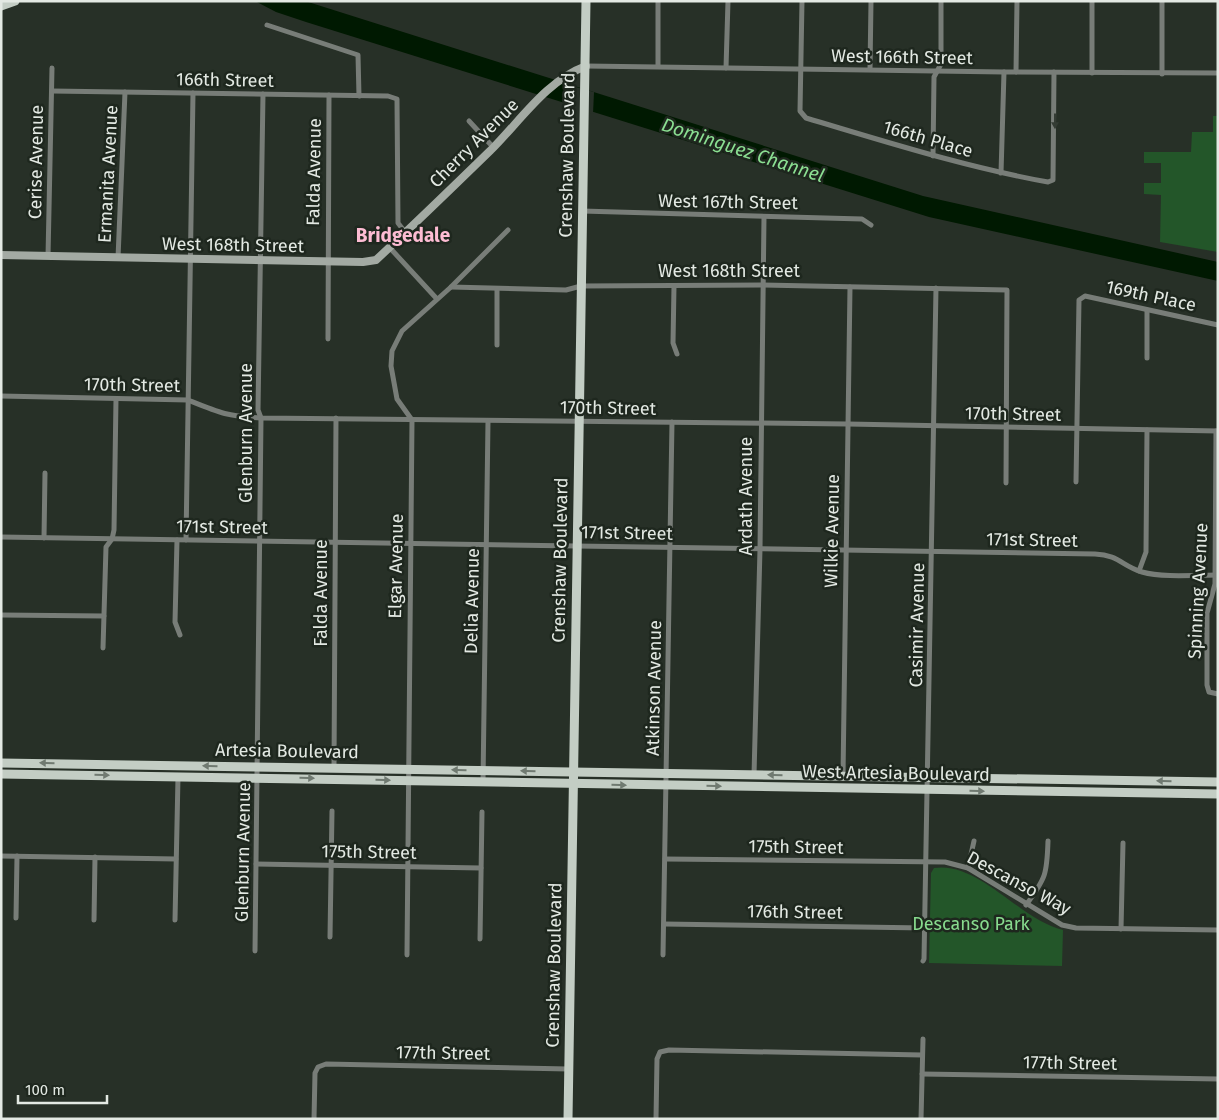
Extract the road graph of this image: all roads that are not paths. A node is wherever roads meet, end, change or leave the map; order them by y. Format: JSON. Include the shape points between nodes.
{"nodes":[{"id":1,"x":15,"y":1,"type":"edge"},
{"id":2,"x":586,"y":1,"type":"edge"},
{"id":3,"x":658,"y":1,"type":"edge"},
{"id":4,"x":728,"y":1,"type":"edge"},
{"id":5,"x":802,"y":1,"type":"edge"},
{"id":6,"x":871,"y":1,"type":"edge"},
{"id":7,"x":941,"y":1,"type":"edge"},
{"id":8,"x":1017,"y":1,"type":"edge"},
{"id":9,"x":1092,"y":1,"type":"edge"},
{"id":10,"x":1162,"y":1,"type":"edge"},
{"id":11,"x":1,"y":6,"type":"edge"},
{"id":12,"x":267,"y":25,"type":"dead end"},
{"id":13,"x":586,"y":66,"type":"junction"},
{"id":14,"x":658,"y":66,"type":"junction"},
{"id":15,"x":52,"y":68,"type":"dead end"},
{"id":16,"x":726,"y":68,"type":"junction"},
{"id":17,"x":801,"y":69,"type":"junction"},
{"id":18,"x":870,"y":69,"type":"junction"},
{"id":19,"x":936,"y":71,"type":"junction"},
{"id":20,"x":1004,"y":72,"type":"junction"},
{"id":21,"x":1016,"y":72,"type":"junction"},
{"id":22,"x":1054,"y":72,"type":"junction"},
{"id":23,"x":1092,"y":73,"type":"junction"},
{"id":24,"x":1218,"y":73,"type":"edge"},
{"id":25,"x":1162,"y":74,"type":"junction"},
{"id":26,"x":52,"y":91,"type":"junction"},
{"id":27,"x":125,"y":92,"type":"junction"},
{"id":28,"x":193,"y":93,"type":"junction"},
{"id":29,"x":263,"y":94,"type":"junction"},
{"id":30,"x":329,"y":95,"type":"junction"},
{"id":31,"x":359,"y":96,"type":"junction"},
{"id":32,"x":469,"y":122,"type":"dead end"},
{"id":33,"x":493,"y":147,"type":"junction"},
{"id":34,"x":933,"y":156,"type":"junction"},
{"id":35,"x":1000,"y":173,"type":"junction"},
{"id":36,"x":582,"y":211,"type":"junction"},
{"id":37,"x":764,"y":217,"type":"junction"},
{"id":38,"x":871,"y":225,"type":"dead end"},
{"id":39,"x":508,"y":230,"type":"dead end"},
{"id":40,"x":405,"y":232,"type":"junction"},
{"id":41,"x":390,"y":248,"type":"junction"},
{"id":42,"x":1,"y":255,"type":"edge"},
{"id":43,"x":48,"y":256,"type":"junction"},
{"id":44,"x":118,"y":258,"type":"junction"},
{"id":45,"x":190,"y":259,"type":"junction"},
{"id":46,"x":261,"y":260,"type":"junction"},
{"id":47,"x":327,"y":262,"type":"junction"},
{"id":48,"x":763,"y":285,"type":"junction"},
{"id":49,"x":581,"y":286,"type":"junction"},
{"id":50,"x":674,"y":286,"type":"junction"},
{"id":51,"x":451,"y":287,"type":"junction"},
{"id":52,"x":850,"y":287,"type":"junction"},
{"id":53,"x":936,"y":288,"type":"junction"},
{"id":54,"x":497,"y":289,"type":"junction"},
{"id":55,"x":437,"y":299,"type":"junction"},
{"id":56,"x":1147,"y":310,"type":"junction"},
{"id":57,"x":1218,"y":325,"type":"edge"},
{"id":58,"x":328,"y":339,"type":"dead end"},
{"id":59,"x":497,"y":344,"type":"dead end"},
{"id":60,"x":677,"y":354,"type":"dead end"},
{"id":61,"x":1147,"y":358,"type":"dead end"},
{"id":62,"x":1,"y":396,"type":"edge"},
{"id":63,"x":116,"y":399,"type":"junction"},
{"id":64,"x":188,"y":400,"type":"junction"},
{"id":65,"x":261,"y":418,"type":"junction"},
{"id":66,"x":336,"y":418,"type":"junction"},
{"id":67,"x":412,"y":420,"type":"junction"},
{"id":68,"x":488,"y":421,"type":"junction"},
{"id":69,"x":579,"y":421,"type":"junction"},
{"id":70,"x":672,"y":422,"type":"junction"},
{"id":71,"x":760,"y":424,"type":"junction"},
{"id":72,"x":848,"y":424,"type":"junction"},
{"id":73,"x":934,"y":426,"type":"junction"},
{"id":74,"x":1006,"y":427,"type":"junction"},
{"id":75,"x":1077,"y":428,"type":"junction"},
{"id":76,"x":1147,"y":430,"type":"junction"},
{"id":77,"x":1217,"y":431,"type":"edge"},
{"id":78,"x":45,"y":472,"type":"dead end"},
{"id":79,"x":1076,"y":482,"type":"dead end"},
{"id":80,"x":1006,"y":483,"type":"dead end"},
{"id":81,"x":1,"y":537,"type":"edge"},
{"id":82,"x":44,"y":538,"type":"junction"},
{"id":83,"x":112,"y":539,"type":"junction"},
{"id":84,"x":177,"y":540,"type":"junction"},
{"id":85,"x":186,"y":540,"type":"junction"},
{"id":86,"x":261,"y":541,"type":"junction"},
{"id":87,"x":335,"y":543,"type":"junction"},
{"id":88,"x":410,"y":544,"type":"junction"},
{"id":89,"x":486,"y":544,"type":"junction"},
{"id":90,"x":577,"y":546,"type":"junction"},
{"id":91,"x":671,"y":548,"type":"junction"},
{"id":92,"x":760,"y":549,"type":"junction"},
{"id":93,"x":846,"y":551,"type":"junction"},
{"id":94,"x":932,"y":551,"type":"junction"},
{"id":95,"x":1139,"y":571,"type":"junction"},
{"id":96,"x":1217,"y":575,"type":"edge"},
{"id":97,"x":1,"y":615,"type":"edge"},
{"id":98,"x":104,"y":616,"type":"junction"},
{"id":99,"x":180,"y":634,"type":"dead end"},
{"id":100,"x":104,"y":648,"type":"dead end"},
{"id":101,"x":1218,"y":694,"type":"edge"},
{"id":102,"x":1,"y":763,"type":"edge"},
{"id":103,"x":258,"y":767,"type":"junction"},
{"id":104,"x":334,"y":768,"type":"junction"},
{"id":105,"x":408,"y":769,"type":"junction"},
{"id":106,"x":483,"y":770,"type":"junction"},
{"id":107,"x":573,"y":772,"type":"junction"},
{"id":108,"x":666,"y":773,"type":"junction"},
{"id":109,"x":1,"y":774,"type":"edge"},
{"id":110,"x":754,"y":775,"type":"junction"},
{"id":111,"x":178,"y":776,"type":"junction"},
{"id":112,"x":843,"y":776,"type":"junction"},
{"id":113,"x":258,"y":778,"type":"junction"},
{"id":114,"x":928,"y":778,"type":"junction"},
{"id":115,"x":408,"y":780,"type":"junction"},
{"id":116,"x":483,"y":782,"type":"junction"},
{"id":117,"x":1218,"y":782,"type":"edge"},
{"id":118,"x":573,"y":784,"type":"junction"},
{"id":119,"x":666,"y":786,"type":"junction"},
{"id":120,"x":928,"y":790,"type":"junction"},
{"id":121,"x":1218,"y":794,"type":"edge"},
{"id":122,"x":332,"y":811,"type":"dead end"},
{"id":123,"x":482,"y":812,"type":"dead end"},
{"id":124,"x":974,"y":841,"type":"dead end"},
{"id":125,"x":1048,"y":841,"type":"dead end"},
{"id":126,"x":1123,"y":843,"type":"dead end"},
{"id":127,"x":1,"y":856,"type":"edge"},
{"id":128,"x":17,"y":856,"type":"junction"},
{"id":129,"x":95,"y":857,"type":"junction"},
{"id":130,"x":176,"y":859,"type":"junction"},
{"id":131,"x":665,"y":859,"type":"junction"},
{"id":132,"x":926,"y":862,"type":"junction"},
{"id":133,"x":256,"y":864,"type":"junction"},
{"id":134,"x":331,"y":865,"type":"junction"},
{"id":135,"x":407,"y":866,"type":"junction"},
{"id":136,"x":481,"y":868,"type":"junction"},
{"id":137,"x":968,"y":868,"type":"junction"},
{"id":138,"x":1026,"y":905,"type":"junction"},
{"id":139,"x":16,"y":918,"type":"dead end"},
{"id":140,"x":94,"y":920,"type":"dead end"},
{"id":141,"x":175,"y":920,"type":"dead end"},
{"id":142,"x":664,"y":924,"type":"junction"},
{"id":143,"x":925,"y":928,"type":"junction"},
{"id":144,"x":1121,"y":928,"type":"junction"},
{"id":145,"x":1218,"y":930,"type":"edge"},
{"id":146,"x":330,"y":937,"type":"dead end"},
{"id":147,"x":480,"y":939,"type":"dead end"},
{"id":148,"x":255,"y":951,"type":"dead end"},
{"id":149,"x":406,"y":955,"type":"dead end"},
{"id":150,"x":663,"y":955,"type":"dead end"},
{"id":151,"x":923,"y":962,"type":"dead end"},
{"id":152,"x":923,"y":1039,"type":"dead end"},
{"id":153,"x":922,"y":1055,"type":"junction"},
{"id":154,"x":568,"y":1069,"type":"junction"},
{"id":155,"x":922,"y":1074,"type":"junction"},
{"id":156,"x":1218,"y":1079,"type":"edge"},
{"id":157,"x":314,"y":1119,"type":"edge"},
{"id":158,"x":568,"y":1119,"type":"edge"},
{"id":159,"x":656,"y":1119,"type":"edge"},
{"id":160,"x":921,"y":1119,"type":"edge"}],
"edges":[{"from":1,"to":11,"type":"main road"},
{"from":2,"to":13,"type":"main road","name":"Crenshaw Boulevard"},
{"from":3,"to":14,"type":"street"},
{"from":4,"to":16,"type":"street"},
{"from":5,"to":17,"type":"street"},
{"from":6,"to":18,"type":"street"},
{"from":7,"to":19,"type":"street","via":[[941,64]]},
{"from":8,"to":21,"type":"street"},
{"from":9,"to":23,"type":"street"},
{"from":10,"to":25,"type":"street"},
{"from":12,"to":31,"type":"street","via":[[358,55]]},
{"from":13,"to":14,"type":"street","name":"West 166th Street"},
{"from":13,"to":33,"type":"street","name":"Cherry Avenue","via":[[574,70],[540,97]]},
{"from":13,"to":36,"type":"main road","name":"Crenshaw Boulevard"},
{"from":14,"to":16,"type":"street","name":"West 166th Street"},
{"from":15,"to":26,"type":"street","name":"Cerise Avenue"},
{"from":16,"to":17,"type":"street","name":"West 166th Street"},
{"from":17,"to":18,"type":"street","name":"West 166th Street"},
{"from":17,"to":34,"type":"street","name":"166th Place","via":[[800,111],[806,118]]},
{"from":18,"to":19,"type":"street","name":"West 166th Street"},
{"from":19,"to":20,"type":"street","name":"West 166th Street"},
{"from":19,"to":34,"type":"street"},
{"from":20,"to":21,"type":"street","name":"West 166th Street"},
{"from":20,"to":35,"type":"street"},
{"from":21,"to":22,"type":"street","name":"West 166th Street"},
{"from":22,"to":23,"type":"street","name":"West 166th Street"},
{"from":22,"to":35,"type":"street","name":"166th Place","one_way":true,"via":[[1053,180],[1048,182]]},
{"from":23,"to":25,"type":"street","name":"West 166th Street"},
{"from":24,"to":25,"type":"street","name":"West 166th Street"},
{"from":26,"to":27,"type":"street","name":"166th Street"},
{"from":26,"to":43,"type":"street","name":"Cerise Avenue"},
{"from":27,"to":28,"type":"street","name":"166th Street"},
{"from":27,"to":44,"type":"street","name":"Ermanita Avenue"},
{"from":28,"to":29,"type":"street","name":"166th Street"},
{"from":28,"to":45,"type":"street"},
{"from":29,"to":30,"type":"street","name":"166th Street"},
{"from":29,"to":46,"type":"street","name":"Glenburn Avenue"},
{"from":30,"to":31,"type":"street","name":"166th Street"},
{"from":30,"to":47,"type":"street","name":"Falda Avenue"},
{"from":31,"to":40,"type":"street","name":"166th Street","via":[[397,99],[398,223]]},
{"from":32,"to":33,"type":"street"},
{"from":33,"to":40,"type":"street","name":"Cherry Avenue"},
{"from":34,"to":35,"type":"street","name":"166th Place"},
{"from":36,"to":37,"type":"street","name":"West 167th Street"},
{"from":36,"to":49,"type":"main road","name":"Crenshaw Boulevard"},
{"from":37,"to":38,"type":"street","name":"West 167th Street","via":[[862,219]]},
{"from":37,"to":48,"type":"street","name":"Ardath Avenue"},
{"from":39,"to":51,"type":"street"},
{"from":40,"to":41,"type":"street","name":"Cherry Avenue"},
{"from":41,"to":47,"type":"street","name":"West 168th Street","via":[[376,260]]},
{"from":41,"to":55,"type":"street"},
{"from":42,"to":43,"type":"street","name":"West 168th Street"},
{"from":43,"to":44,"type":"street","name":"West 168th Street"},
{"from":44,"to":45,"type":"street","name":"West 168th Street"},
{"from":45,"to":46,"type":"street","name":"West 168th Street"},
{"from":45,"to":64,"type":"street"},
{"from":46,"to":47,"type":"street","name":"West 168th Street"},
{"from":46,"to":65,"type":"street","name":"Glenburn Avenue","via":[[258,410]]},
{"from":47,"to":58,"type":"street","name":"Falda Avenue"},
{"from":48,"to":50,"type":"street","name":"West 168th Street"},
{"from":48,"to":52,"type":"street","name":"West 168th Street"},
{"from":48,"to":71,"type":"street","name":"Ardath Avenue"},
{"from":49,"to":50,"type":"street","name":"West 168th Street"},
{"from":49,"to":54,"type":"street","name":"West 168th Street","via":[[566,290]]},
{"from":49,"to":69,"type":"main road","name":"Crenshaw Boulevard"},
{"from":50,"to":60,"type":"street","via":[[673,343]]},
{"from":51,"to":54,"type":"street","name":"West 168th Street"},
{"from":51,"to":55,"type":"street"},
{"from":52,"to":53,"type":"street","name":"West 168th Street"},
{"from":52,"to":72,"type":"street","name":"Wilkie Avenue"},
{"from":53,"to":73,"type":"street","name":"Casimir Avenue"},
{"from":53,"to":74,"type":"street","name":"West 168th Street","via":[[1007,290]]},
{"from":54,"to":59,"type":"street"},
{"from":55,"to":67,"type":"street","via":[[402,331],[392,351],[391,366],[397,399]]},
{"from":56,"to":57,"type":"street","name":"169th Place"},
{"from":56,"to":61,"type":"street"},
{"from":56,"to":75,"type":"street","name":"169th Place","via":[[1085,296],[1079,300]]},
{"from":62,"to":63,"type":"street","name":"170th Street"},
{"from":63,"to":64,"type":"street","name":"170th Street"},
{"from":63,"to":83,"type":"street"},
{"from":64,"to":65,"type":"street","name":"170th Street","via":[[231,417]]},
{"from":64,"to":85,"type":"street"},
{"from":65,"to":66,"type":"street","name":"170th Street"},
{"from":65,"to":86,"type":"street","name":"Glenburn Avenue"},
{"from":66,"to":67,"type":"street","name":"170th Street"},
{"from":66,"to":87,"type":"street","name":"Falda Avenue"},
{"from":67,"to":68,"type":"street","name":"170th Street"},
{"from":67,"to":88,"type":"street","name":"Elgar Avenue"},
{"from":68,"to":69,"type":"street","name":"170th Street"},
{"from":68,"to":89,"type":"street","name":"Delia Avenue"},
{"from":69,"to":70,"type":"street","name":"170th Street"},
{"from":69,"to":90,"type":"main road","name":"Crenshaw Boulevard"},
{"from":70,"to":71,"type":"street","name":"170th Street"},
{"from":70,"to":91,"type":"street","name":"Atkinson Avenue"},
{"from":71,"to":72,"type":"street","name":"170th Street"},
{"from":71,"to":92,"type":"street","name":"Ardath Avenue"},
{"from":72,"to":73,"type":"street","name":"170th Street"},
{"from":72,"to":93,"type":"street","name":"Wilkie Avenue"},
{"from":73,"to":74,"type":"street","name":"170th Street"},
{"from":73,"to":94,"type":"street","name":"Casimir Avenue"},
{"from":74,"to":75,"type":"street","name":"170th Street"},
{"from":74,"to":80,"type":"street"},
{"from":75,"to":76,"type":"street","name":"170th Street"},
{"from":75,"to":79,"type":"street"},
{"from":76,"to":77,"type":"street","name":"170th Street"},
{"from":76,"to":95,"type":"street","via":[[1146,552]]},
{"from":77,"to":96,"type":"street","name":"Spinning Avenue"},
{"from":78,"to":82,"type":"street"},
{"from":81,"to":82,"type":"street","name":"171st Street"},
{"from":82,"to":83,"type":"street","name":"171st Street"},
{"from":83,"to":84,"type":"street","name":"171st Street"},
{"from":83,"to":98,"type":"street","via":[[106,547]]},
{"from":84,"to":85,"type":"street","name":"171st Street"},
{"from":84,"to":99,"type":"street","via":[[175,622]]},
{"from":85,"to":86,"type":"street","name":"171st Street"},
{"from":86,"to":87,"type":"street","name":"171st Street"},
{"from":86,"to":103,"type":"street","name":"Glenburn Avenue"},
{"from":87,"to":88,"type":"street","name":"171st Street"},
{"from":87,"to":104,"type":"street","name":"Falda Avenue"},
{"from":88,"to":89,"type":"street","name":"171st Street"},
{"from":88,"to":105,"type":"street","name":"Elgar Avenue"},
{"from":89,"to":90,"type":"street","name":"171st Street"},
{"from":89,"to":106,"type":"street","name":"Delia Avenue"},
{"from":90,"to":91,"type":"street","name":"171st Street"},
{"from":90,"to":107,"type":"main road","name":"Crenshaw Boulevard"},
{"from":91,"to":92,"type":"street","name":"171st Street"},
{"from":91,"to":108,"type":"street","name":"Atkinson Avenue"},
{"from":92,"to":93,"type":"street","name":"171st Street"},
{"from":92,"to":110,"type":"street","name":"Ardath Avenue"},
{"from":93,"to":94,"type":"street","name":"171st Street"},
{"from":93,"to":112,"type":"street","name":"Wilkie Avenue"},
{"from":94,"to":95,"type":"street","name":"171st Street","via":[[1110,556]]},
{"from":94,"to":114,"type":"street","name":"Casimir Avenue"},
{"from":95,"to":96,"type":"street","name":"171st Street"},
{"from":96,"to":101,"type":"street","name":"Spinning Avenue","via":[[1207,613],[1207,685],[1209,692]]},
{"from":97,"to":98,"type":"street"},
{"from":98,"to":100,"type":"street"},
{"from":103,"to":102,"type":"main road","name":"Artesia Boulevard","one_way":true},
{"from":103,"to":104,"type":"main road","name":"Artesia Boulevard"},
{"from":103,"to":113,"type":"street","name":"Glenburn Avenue"},
{"from":104,"to":105,"type":"main road","name":"Artesia Boulevard"},
{"from":106,"to":105,"type":"main road","name":"Artesia Boulevard","one_way":true},
{"from":105,"to":115,"type":"street","name":"Elgar Avenue"},
{"from":107,"to":106,"type":"main road","name":"Artesia Boulevard","one_way":true},
{"from":106,"to":116,"type":"street","name":"Delia Avenue"},
{"from":107,"to":108,"type":"main road","name":"West Artesia Boulevard"},
{"from":107,"to":118,"type":"main road","name":"Crenshaw Boulevard"},
{"from":108,"to":110,"type":"main road","name":"West Artesia Boulevard"},
{"from":108,"to":119,"type":"street","name":"Atkinson Avenue"},
{"from":109,"to":111,"type":"main road","name":"Artesia Boulevard","one_way":true},
{"from":112,"to":110,"type":"main road","name":"West Artesia Boulevard","one_way":true},
{"from":111,"to":113,"type":"main road","name":"Artesia Boulevard"},
{"from":111,"to":130,"type":"street"},
{"from":112,"to":114,"type":"main road","name":"West Artesia Boulevard"},
{"from":113,"to":115,"type":"main road","name":"Artesia Boulevard","one_way":true},
{"from":113,"to":133,"type":"street","name":"Glenburn Avenue"},
{"from":117,"to":114,"type":"main road","name":"West Artesia Boulevard","one_way":true},
{"from":114,"to":120,"type":"street","name":"Casimir Avenue"},
{"from":115,"to":116,"type":"main road","name":"Artesia Boulevard"},
{"from":115,"to":135,"type":"street","name":"Elgar Avenue"},
{"from":116,"to":118,"type":"main road","name":"Artesia Boulevard"},
{"from":118,"to":119,"type":"main road","name":"West Artesia Boulevard","one_way":true},
{"from":118,"to":154,"type":"main road","name":"Crenshaw Boulevard"},
{"from":119,"to":120,"type":"main road","name":"West Artesia Boulevard","one_way":true},
{"from":119,"to":131,"type":"street","name":"Atkinson Avenue"},
{"from":120,"to":121,"type":"main road","name":"West Artesia Boulevard","one_way":true},
{"from":120,"to":132,"type":"street","name":"Casimir Avenue"},
{"from":122,"to":134,"type":"street"},
{"from":123,"to":136,"type":"street"},
{"from":124,"to":137,"type":"street"},
{"from":125,"to":138,"type":"street","via":[[1044,881]]},
{"from":126,"to":144,"type":"street"},
{"from":127,"to":128,"type":"street"},
{"from":128,"to":129,"type":"street"},
{"from":128,"to":139,"type":"street"},
{"from":129,"to":130,"type":"street"},
{"from":129,"to":140,"type":"street"},
{"from":130,"to":141,"type":"street"},
{"from":131,"to":132,"type":"street","name":"175th Street"},
{"from":131,"to":142,"type":"street","name":"Atkinson Avenue"},
{"from":132,"to":137,"type":"street","name":"Descanso Way","via":[[945,862]]},
{"from":132,"to":143,"type":"street","name":"Casimir Avenue"},
{"from":133,"to":134,"type":"street","name":"175th Street"},
{"from":133,"to":148,"type":"street","name":"Glenburn Avenue"},
{"from":134,"to":135,"type":"street","name":"175th Street"},
{"from":134,"to":146,"type":"street"},
{"from":135,"to":136,"type":"street","name":"175th Street"},
{"from":135,"to":149,"type":"street","name":"Elgar Avenue"},
{"from":136,"to":147,"type":"street"},
{"from":137,"to":138,"type":"street","name":"Descanso Way"},
{"from":138,"to":144,"type":"street","name":"Descanso Way","via":[[1062,925]]},
{"from":142,"to":143,"type":"street","name":"176th Street"},
{"from":142,"to":150,"type":"street","name":"Atkinson Avenue"},
{"from":143,"to":151,"type":"street","name":"Casimir Avenue"},
{"from":144,"to":145,"type":"street","name":"Descanso Way"},
{"from":152,"to":153,"type":"street"},
{"from":153,"to":155,"type":"street"},
{"from":153,"to":159,"type":"street","via":[[660,1052],[657,1059]]},
{"from":154,"to":157,"type":"street","name":"177th Street","via":[[326,1064],[318,1067],[315,1073]]},
{"from":154,"to":158,"type":"main road","name":"Crenshaw Boulevard"},
{"from":155,"to":156,"type":"street","name":"177th Street"},
{"from":155,"to":160,"type":"street"}]}
